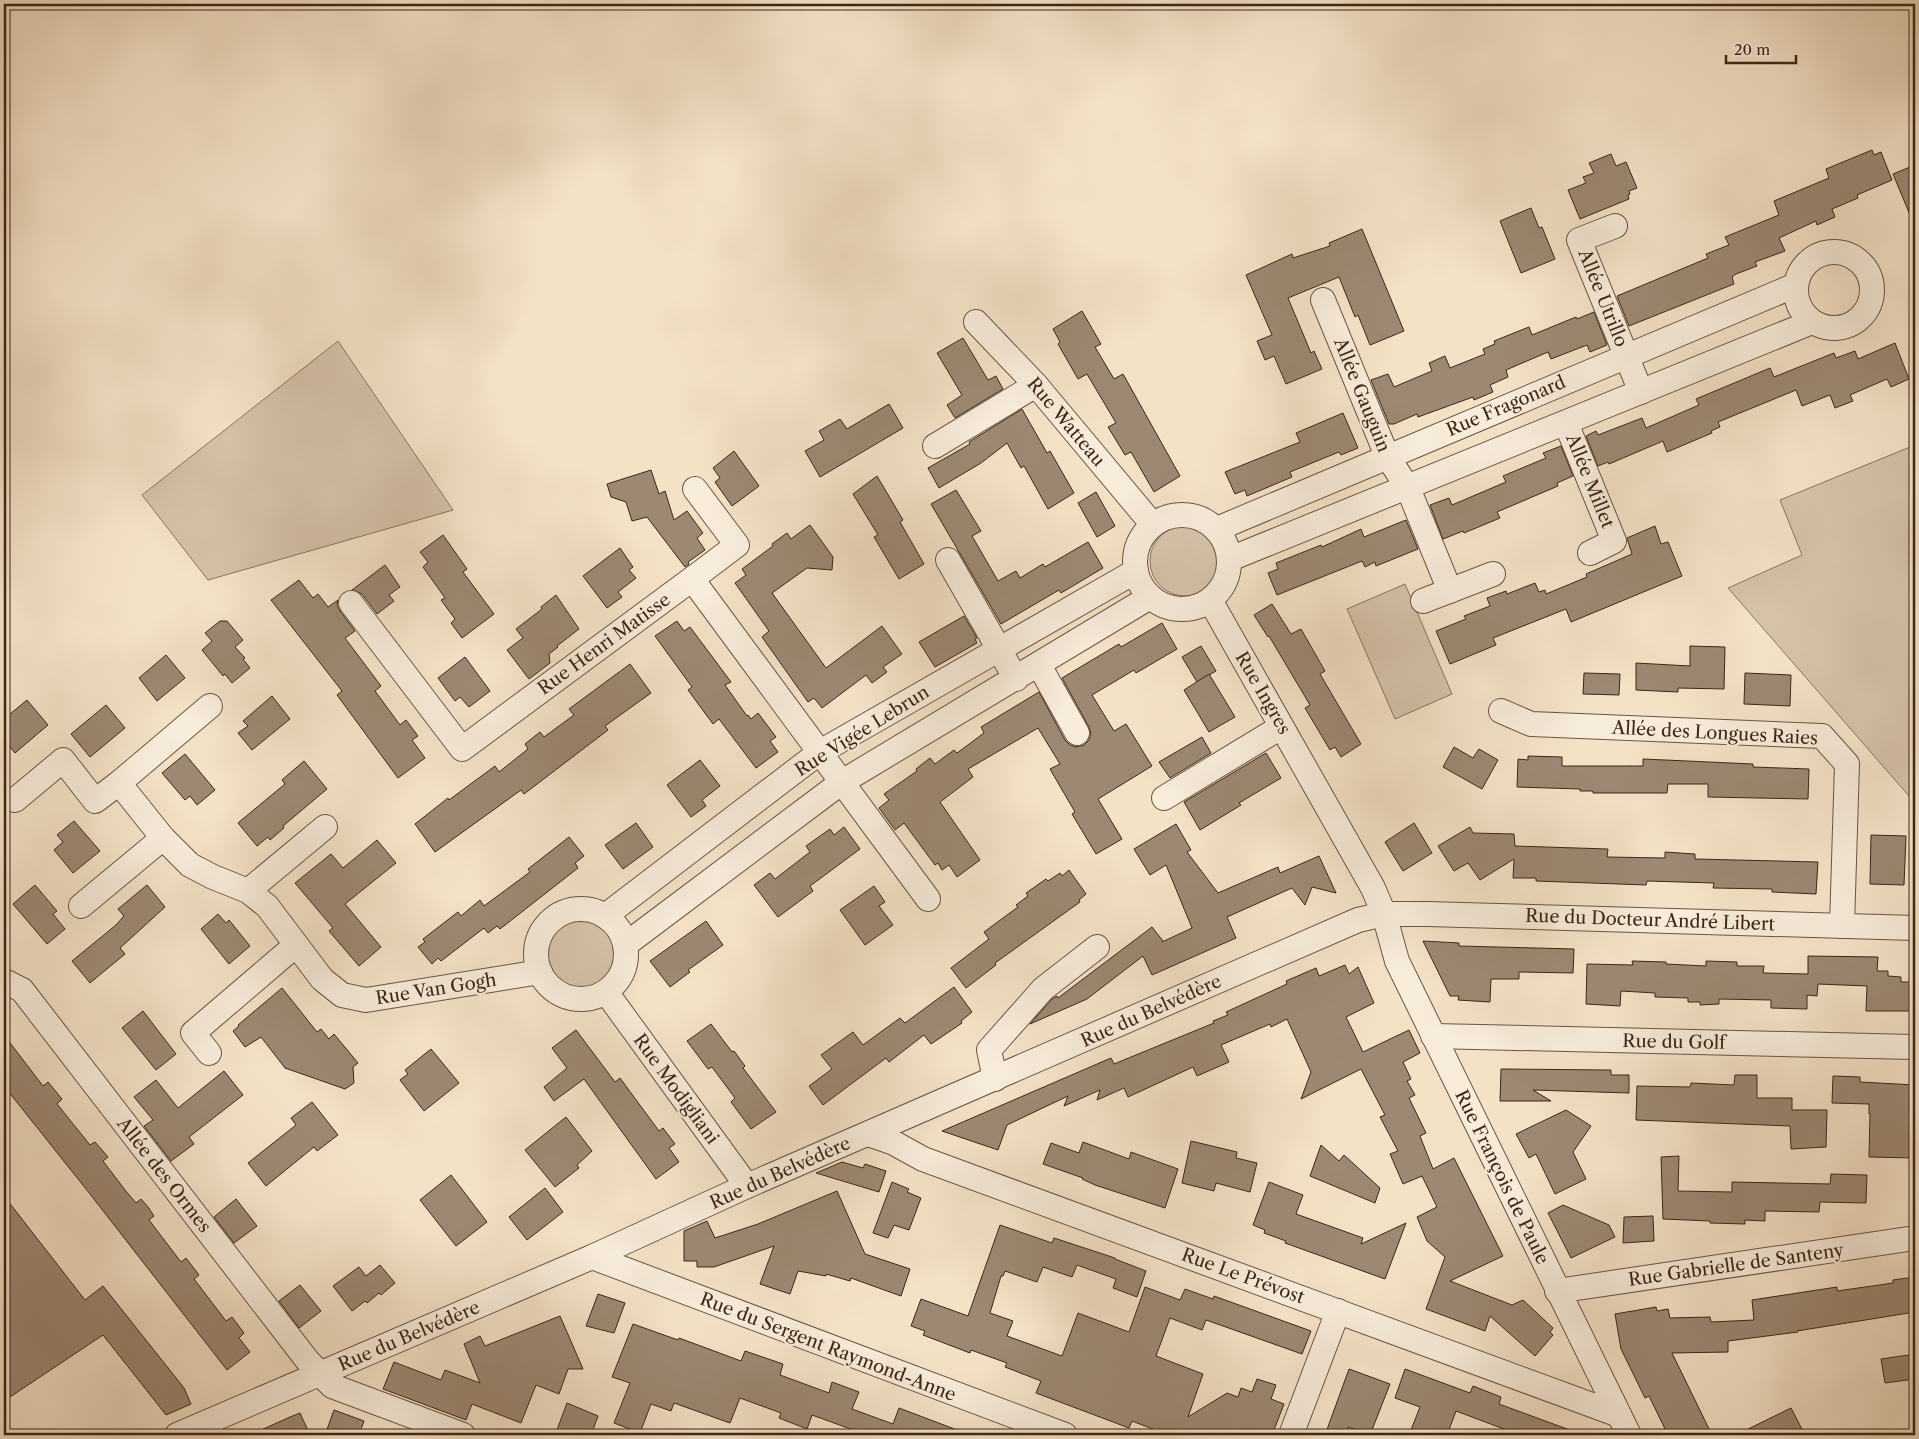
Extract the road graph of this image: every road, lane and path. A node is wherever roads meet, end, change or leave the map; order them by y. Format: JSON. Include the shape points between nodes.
{"nodes":[{"id":1,"x":1615,"y":226,"type":"dead end"},
{"id":2,"x":1796,"y":285,"type":"junction"},
{"id":3,"x":1323,"y":300,"type":"dead end"},
{"id":4,"x":976,"y":322,"type":"dead end"},
{"id":5,"x":1812,"y":322,"type":"junction"},
{"id":6,"x":1626,"y":356,"type":"junction"},
{"id":7,"x":1036,"y":385,"type":"junction"},
{"id":8,"x":1641,"y":392,"type":"junction"},
{"id":9,"x":1566,"y":422,"type":"junction"},
{"id":10,"x":935,"y":446,"type":"dead end"},
{"id":11,"x":1387,"y":456,"type":"junction"},
{"id":12,"x":695,"y":488,"type":"dead end"},
{"id":13,"x":1408,"y":488,"type":"junction"},
{"id":14,"x":1153,"y":525,"type":"junction"},
{"id":15,"x":1217,"y":529,"type":"junction"},
{"id":16,"x":1590,"y":553,"type":"dead end"},
{"id":17,"x":1230,"y":559,"type":"junction"},
{"id":18,"x":948,"y":560,"type":"dead end"},
{"id":19,"x":1136,"y":571,"type":"junction"},
{"id":20,"x":1493,"y":574,"type":"dead end"},
{"id":21,"x":692,"y":579,"type":"junction"},
{"id":22,"x":1450,"y":591,"type":"junction"},
{"id":23,"x":1150,"y":597,"type":"junction"},
{"id":24,"x":1210,"y":600,"type":"junction"},
{"id":25,"x":1423,"y":601,"type":"dead end"},
{"id":26,"x":351,"y":603,"type":"dead end"},
{"id":27,"x":1000,"y":648,"type":"junction"},
{"id":28,"x":1039,"y":665,"type":"junction"},
{"id":29,"x":1016,"y":679,"type":"junction"},
{"id":30,"x":210,"y":706,"type":"dead end"},
{"id":31,"x":1501,"y":711,"type":"dead end"},
{"id":32,"x":1281,"y":727,"type":"junction"},
{"id":33,"x":1077,"y":734,"type":"dead end"},
{"id":34,"x":820,"y":752,"type":"junction"},
{"id":35,"x":842,"y":782,"type":"junction"},
{"id":36,"x":119,"y":783,"type":"junction"},
{"id":37,"x":1164,"y":798,"type":"dead end"},
{"id":38,"x":15,"y":800,"type":"dead end"},
{"id":39,"x":325,"y":827,"type":"dead end"},
{"id":40,"x":163,"y":838,"type":"junction"},
{"id":41,"x":248,"y":891,"type":"junction"},
{"id":42,"x":928,"y":899,"type":"dead end"},
{"id":43,"x":81,"y":906,"type":"dead end"},
{"id":44,"x":1384,"y":914,"type":"junction"},
{"id":45,"x":605,"y":916,"type":"junction"},
{"id":46,"x":1842,"y":926,"type":"junction"},
{"id":47,"x":1915,"y":928,"type":"edge"},
{"id":48,"x":296,"y":944,"type":"junction"},
{"id":49,"x":625,"y":945,"type":"junction"},
{"id":50,"x":1097,"y":947,"type":"dead end"},
{"id":51,"x":540,"y":972,"type":"junction"},
{"id":52,"x":4,"y":980,"type":"edge"},
{"id":53,"x":606,"y":992,"type":"junction"},
{"id":54,"x":1433,"y":1036,"type":"junction"},
{"id":55,"x":1915,"y":1047,"type":"edge"},
{"id":56,"x":209,"y":1053,"type":"dead end"},
{"id":57,"x":994,"y":1079,"type":"junction"},
{"id":58,"x":868,"y":1134,"type":"junction"},
{"id":59,"x":747,"y":1186,"type":"junction"},
{"id":60,"x":1915,"y":1238,"type":"edge"},
{"id":61,"x":592,"y":1257,"type":"junction"},
{"id":62,"x":1557,"y":1291,"type":"junction"},
{"id":63,"x":1338,"y":1311,"type":"junction"},
{"id":64,"x":320,"y":1375,"type":"junction"},
{"id":65,"x":1624,"y":1425,"type":"edge"},
{"id":66,"x":177,"y":1435,"type":"edge"},
{"id":67,"x":463,"y":1435,"type":"edge"},
{"id":68,"x":1065,"y":1435,"type":"edge"},
{"id":69,"x":1290,"y":1435,"type":"edge"}],
"edges":[{"from":1,"to":6,"type":"street","name":"Allée Utrillo","via":[[1579,240]]},
{"from":2,"to":5,"type":"street","via":[[1796,298]]},
{"from":2,"to":5,"type":"street","via":[[1801,270],[1813,259],[1838,252],[1864,266],[1872,283],[1872,298],[1859,320],[1844,327],[1829,328]]},
{"from":2,"to":6,"type":"street","name":"Rue Fragonard"},
{"from":3,"to":11,"type":"street","name":"Allée Gauguin"},
{"from":4,"to":7,"type":"street","name":"Rue Watteau"},
{"from":5,"to":8,"type":"street"},
{"from":6,"to":8,"type":"street","name":"Allée Utrillo"},
{"from":6,"to":11,"type":"street","name":"Rue Fragonard"},
{"from":7,"to":10,"type":"street"},
{"from":7,"to":14,"type":"street","name":"Rue Watteau"},
{"from":8,"to":9,"type":"street"},
{"from":9,"to":13,"type":"street"},
{"from":9,"to":16,"type":"street","name":"Allée Millet","via":[[1614,541]]},
{"from":11,"to":13,"type":"street","name":"Allée Gauguin"},
{"from":11,"to":15,"type":"street","name":"Rue Fragonard"},
{"from":12,"to":21,"type":"street","via":[[737,545]]},
{"from":13,"to":17,"type":"street"},
{"from":13,"to":22,"type":"street","name":"Allée Gauguin"},
{"from":14,"to":15,"type":"street","via":[[1179,515],[1193,516]]},
{"from":14,"to":19,"type":"street","via":[[1138,545]]},
{"from":15,"to":17,"type":"street"},
{"from":17,"to":24,"type":"street","via":[[1228,575]]},
{"from":18,"to":27,"type":"street"},
{"from":19,"to":23,"type":"street"},
{"from":19,"to":27,"type":"street","name":"Rue Vigée Lebrun"},
{"from":20,"to":22,"type":"street"},
{"from":21,"to":26,"type":"street","name":"Rue Henri Matisse","via":[[462,749]]},
{"from":21,"to":34,"type":"street"},
{"from":22,"to":25,"type":"street"},
{"from":23,"to":24,"type":"street","via":[[1164,606],[1180,610],[1196,608]]},
{"from":23,"to":28,"type":"street","name":"Rue Vigée Lebrun"},
{"from":24,"to":32,"type":"street","name":"Rue Ingres"},
{"from":27,"to":29,"type":"street"},
{"from":27,"to":34,"type":"street","name":"Rue Vigée Lebrun"},
{"from":28,"to":29,"type":"street","name":"Rue Vigée Lebrun"},
{"from":28,"to":33,"type":"street"},
{"from":29,"to":35,"type":"street","name":"Rue Vigée Lebrun"},
{"from":30,"to":36,"type":"street"},
{"from":31,"to":46,"type":"street","name":"Allée des Longues Raies","via":[[1531,724],[1822,736],[1847,764]]},
{"from":32,"to":37,"type":"street"},
{"from":32,"to":44,"type":"street","name":"Rue Ingres","via":[[1373,888]]},
{"from":34,"to":35,"type":"street"},
{"from":34,"to":45,"type":"street","name":"Rue Vigée Lebrun"},
{"from":35,"to":42,"type":"street"},
{"from":35,"to":49,"type":"street","name":"Rue Vigée Lebrun"},
{"from":36,"to":38,"type":"street","via":[[94,801],[63,760]]},
{"from":36,"to":40,"type":"street","name":"Rue Van Gogh"},
{"from":39,"to":41,"type":"street"},
{"from":40,"to":41,"type":"street","name":"Rue Van Gogh","via":[[190,865]]},
{"from":40,"to":43,"type":"street"},
{"from":41,"to":48,"type":"street","name":"Rue Van Gogh","via":[[267,906]]},
{"from":44,"to":46,"type":"street","name":"Rue du Docteur André Libert"},
{"from":44,"to":54,"type":"street","name":"Rue François de Paule","via":[[1397,962]]},
{"from":44,"to":57,"type":"street","name":"Rue du Belvédère","via":[[1358,920]]},
{"from":45,"to":49,"type":"street","via":[[618,929]]},
{"from":45,"to":51,"type":"street","via":[[582,909],[554,918],[538,938],[536,954]]},
{"from":46,"to":47,"type":"street","name":"Rue du Docteur André Libert"},
{"from":48,"to":51,"type":"street","name":"Rue Van Gogh","via":[[322,979],[342,995],[366,1000]]},
{"from":48,"to":56,"type":"street","via":[[193,1033]]},
{"from":49,"to":53,"type":"street","via":[[625,962],[620,977]]},
{"from":50,"to":57,"type":"street","via":[[1043,989],[990,1050]]},
{"from":51,"to":53,"type":"street","via":[[548,985],[567,997],[583,999]]},
{"from":52,"to":64,"type":"street","name":"Allée des Ormes","via":[[22,990]]},
{"from":53,"to":59,"type":"street","name":"Rue Modigliani"},
{"from":54,"to":55,"type":"street","name":"Rue du Golf"},
{"from":54,"to":62,"type":"street","name":"Rue François de Paule"},
{"from":57,"to":58,"type":"street","name":"Rue du Belvédère"},
{"from":58,"to":59,"type":"street","name":"Rue du Belvédère"},
{"from":58,"to":63,"type":"street","name":"Rue Le Prévost","via":[[923,1159]]},
{"from":59,"to":61,"type":"street","name":"Rue du Belvédère"},
{"from":60,"to":62,"type":"street","name":"Rue Gabrielle de Santeny"},
{"from":61,"to":64,"type":"street","name":"Rue du Belvédère"},
{"from":61,"to":68,"type":"street","name":"Rue du Sergent Raymond-Anne"},
{"from":62,"to":65,"type":"street","name":"Rue François de Paule"},
{"from":63,"to":65,"type":"street","name":"Rue Le Prévost"},
{"from":63,"to":69,"type":"street"},
{"from":64,"to":66,"type":"street","name":"Rue du Belvédère"},
{"from":64,"to":67,"type":"street","name":"Allée des Ormes","via":[[332,1386]]}]}
